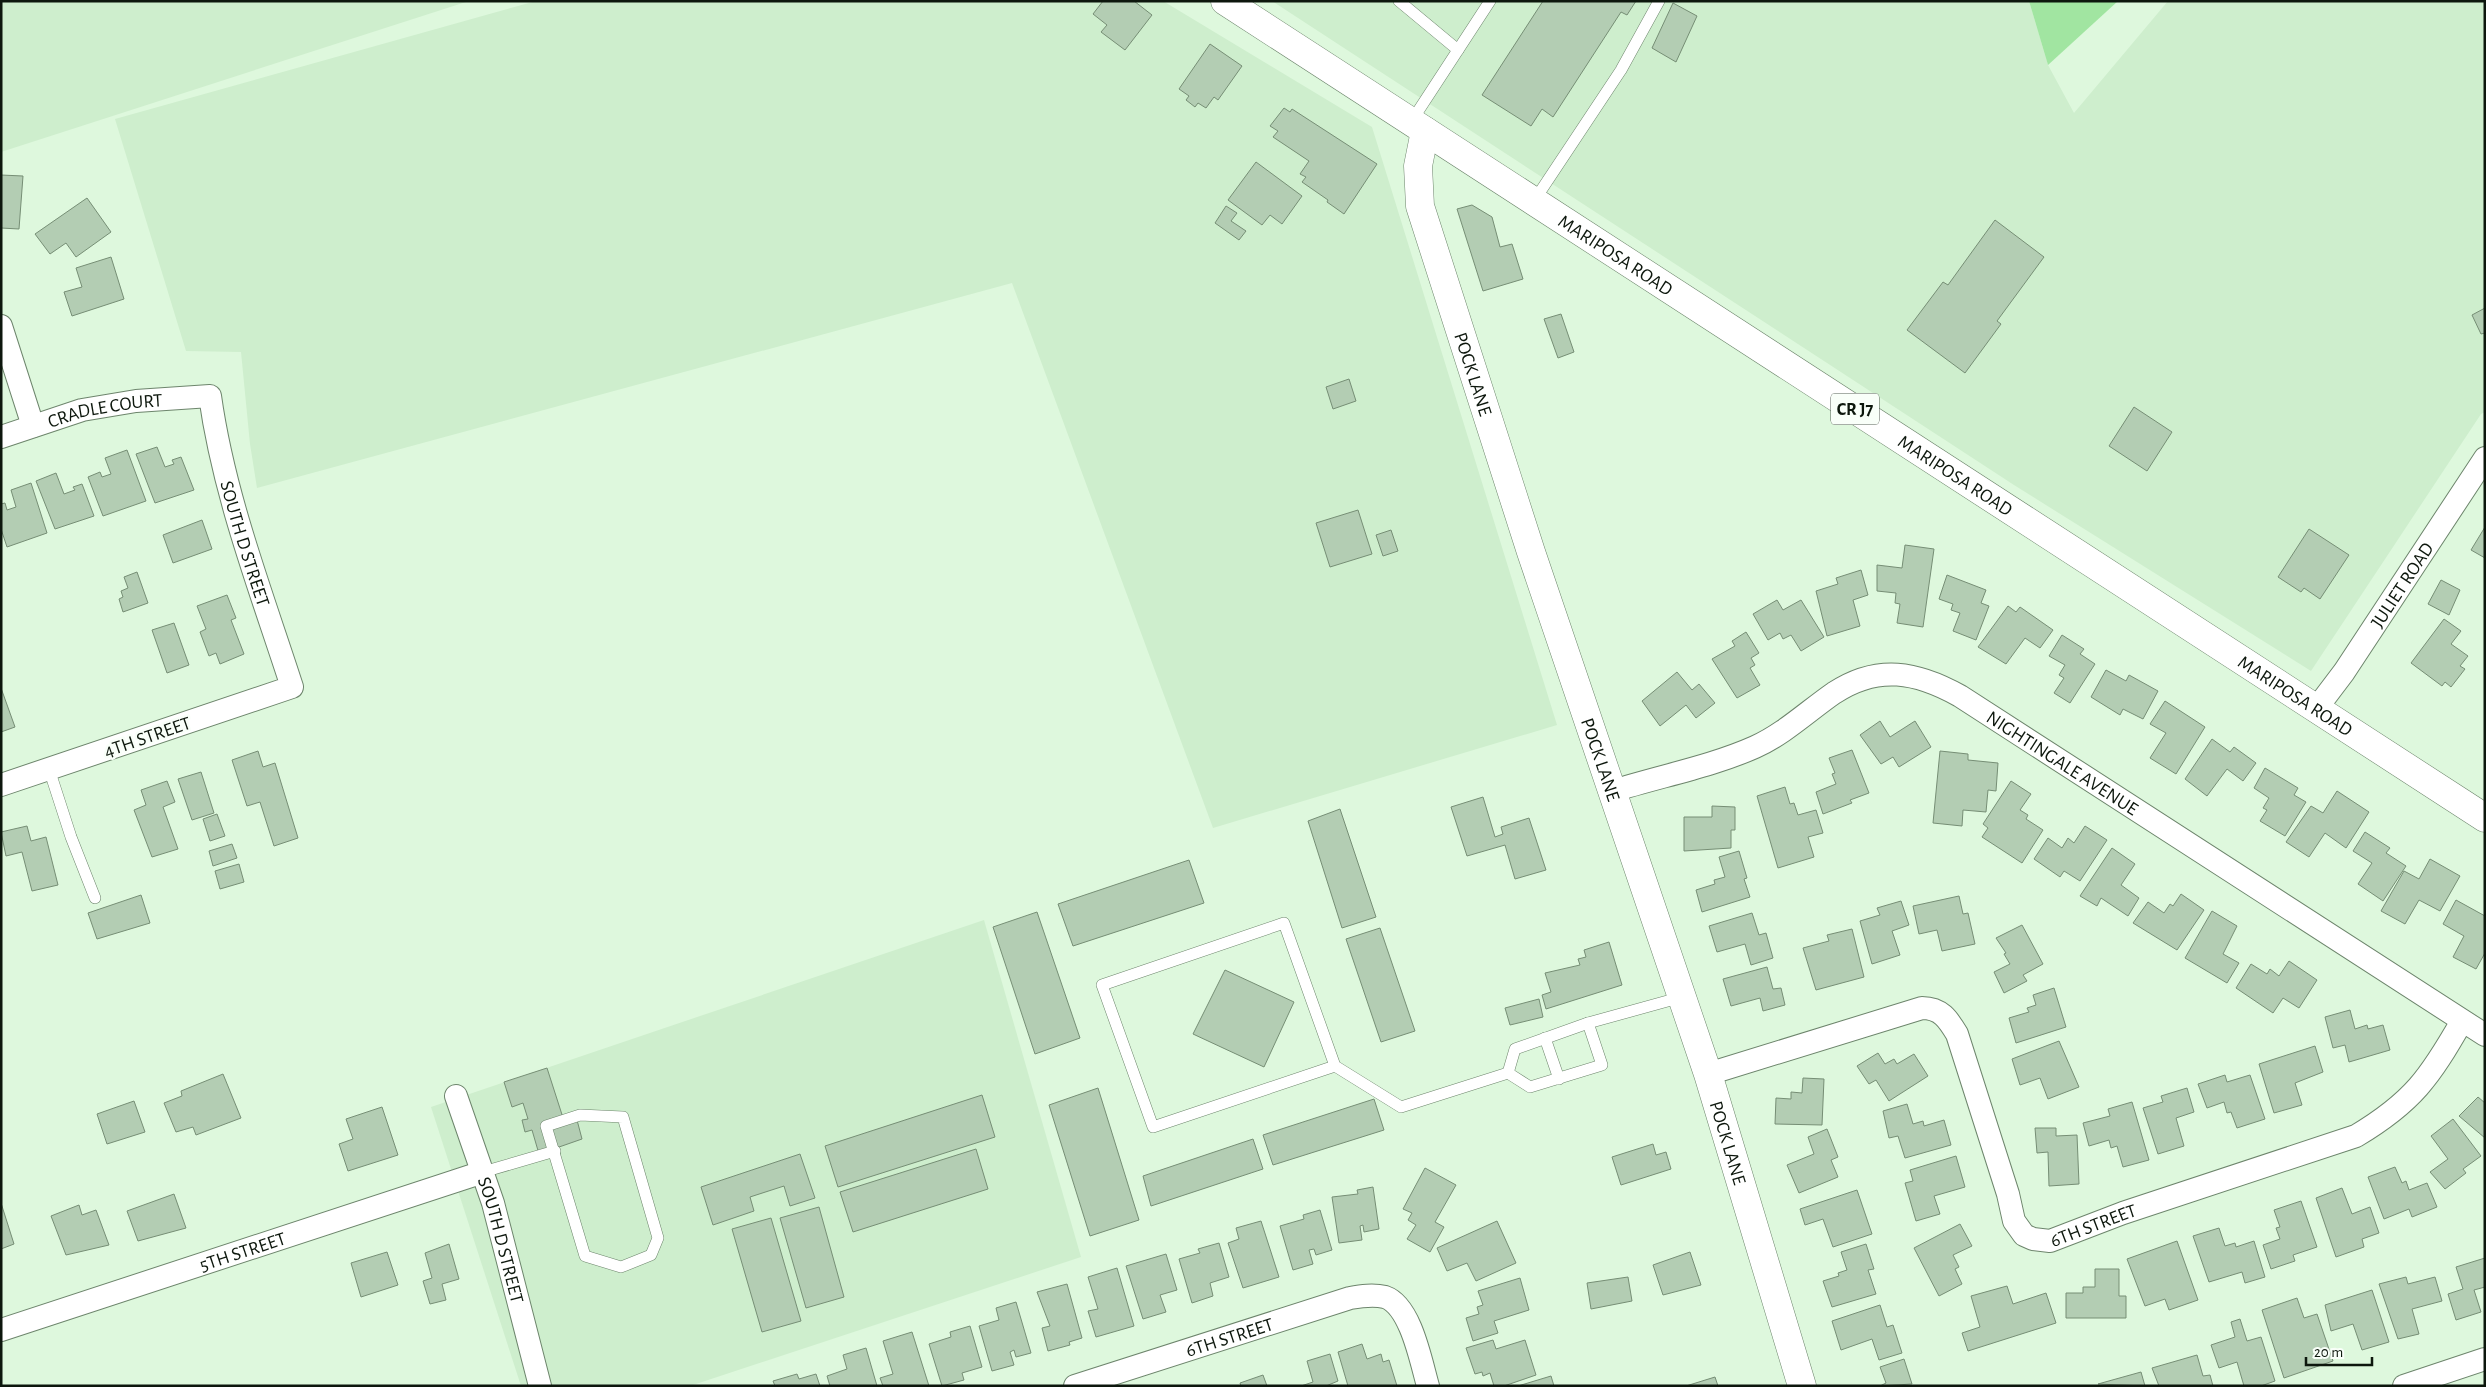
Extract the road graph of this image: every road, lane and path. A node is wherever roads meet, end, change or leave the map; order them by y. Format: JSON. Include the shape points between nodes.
{"nodes":[{"id":1,"x":1225,"y":1,"type":"edge"},
{"id":2,"x":1399,"y":1,"type":"edge"},
{"id":3,"x":1490,"y":1,"type":"edge"},
{"id":4,"x":1659,"y":1,"type":"edge"},
{"id":5,"x":1458,"y":50,"type":"junction"},
{"id":6,"x":1418,"y":126,"type":"junction"},
{"id":7,"x":1534,"y":201,"type":"junction"},
{"id":8,"x":1,"y":326,"type":"edge"},
{"id":9,"x":210,"y":396,"type":"joint"},
{"id":10,"x":34,"y":426,"type":"junction"},
{"id":11,"x":1,"y":437,"type":"edge"},
{"id":12,"x":2485,"y":458,"type":"edge"},
{"id":13,"x":292,"y":687,"type":"joint"},
{"id":14,"x":2316,"y":709,"type":"junction"},
{"id":15,"x":49,"y":769,"type":"junction"},
{"id":16,"x":1,"y":785,"type":"edge"},
{"id":17,"x":1613,"y":790,"type":"junction"},
{"id":18,"x":2485,"y":818,"type":"edge"},
{"id":19,"x":94,"y":898,"type":"dead end"},
{"id":20,"x":1682,"y":997,"type":"junction"},
{"id":21,"x":2462,"y":1021,"type":"junction"},
{"id":22,"x":1588,"y":1023,"type":"junction"},
{"id":23,"x":2485,"y":1035,"type":"edge"},
{"id":24,"x":1545,"y":1038,"type":"junction"},
{"id":25,"x":1335,"y":1066,"type":"junction"},
{"id":26,"x":1508,"y":1073,"type":"junction"},
{"id":27,"x":1708,"y":1074,"type":"junction"},
{"id":28,"x":1559,"y":1079,"type":"junction"},
{"id":29,"x":456,"y":1096,"type":"dead end"},
{"id":30,"x":555,"y":1151,"type":"junction"},
{"id":31,"x":483,"y":1172,"type":"junction"},
{"id":32,"x":1,"y":1330,"type":"edge"},
{"id":33,"x":2485,"y":1359,"type":"edge"},
{"id":34,"x":540,"y":1386,"type":"edge"},
{"id":35,"x":1075,"y":1386,"type":"edge"},
{"id":36,"x":1428,"y":1386,"type":"edge"},
{"id":37,"x":1802,"y":1386,"type":"edge"},
{"id":38,"x":2404,"y":1386,"type":"edge"}],
"edges":[{"from":1,"to":6,"type":"main road","name":"MARIPOSA ROAD","number":"CR J7"},
{"from":2,"to":5,"type":"lane"},
{"from":3,"to":5,"type":"lane"},
{"from":4,"to":7,"type":"lane","via":[[1621,70]]},
{"from":5,"to":6,"type":"lane"},
{"from":6,"to":7,"type":"main road","name":"MARIPOSA ROAD","number":"CR J7"},
{"from":6,"to":17,"type":"main road","name":"POCK LANE","via":[[1420,206],[1534,560]]},
{"from":7,"to":14,"type":"main road","name":"MARIPOSA ROAD","number":"CR J7"},
{"from":8,"to":10,"type":"street"},
{"from":9,"to":10,"type":"street","name":"CRADLE COURT","via":[[136,401],[82,410]]},
{"from":9,"to":13,"type":"street","name":"SOUTH D STREET","via":[[216,440],[231,499]]},
{"from":10,"to":11,"type":"street","name":"CRADLE COURT"},
{"from":12,"to":14,"type":"street","name":"JULIET ROAD","via":[[2344,672]]},
{"from":13,"to":15,"type":"street","name":"4TH STREET"},
{"from":14,"to":18,"type":"main road","name":"MARIPOSA ROAD","number":"CR J7"},
{"from":15,"to":16,"type":"street","name":"4TH STREET"},
{"from":15,"to":19,"type":"lane","via":[[70,837]]},
{"from":17,"to":20,"type":"main road","name":"POCK LANE"},
{"from":17,"to":21,"type":"street","name":"NIGHTINGALE AVENUE","via":[[1714,762],[1757,746],[1834,693],[1871,677],[1894,674],[1922,678],[1976,706],[2441,1004]]},
{"from":20,"to":22,"type":"lane"},
{"from":20,"to":27,"type":"main road","name":"POCK LANE"},
{"from":21,"to":23,"type":"street","name":"NIGHTINGALE AVENUE"},
{"from":21,"to":27,"type":"street","name":"6TH STREET","via":[[2428,1076],[2408,1100],[2388,1117],[2356,1136],[2114,1216],[2050,1241],[2024,1234],[2014,1221],[1957,1034],[1940,1012],[1922,1008]]},
{"from":22,"to":24,"type":"lane"},
{"from":22,"to":28,"type":"lane","via":[[1602,1065]]},
{"from":24,"to":26,"type":"lane","via":[[1515,1049]]},
{"from":24,"to":28,"type":"lane"},
{"from":25,"to":25,"type":"lane","via":[[1284,923],[1102,985],[1154,1127]]},
{"from":25,"to":26,"type":"lane","via":[[1401,1106]]},
{"from":26,"to":28,"type":"lane","via":[[1530,1087]]},
{"from":27,"to":37,"type":"main road","name":"POCK LANE"},
{"from":29,"to":31,"type":"street","name":"SOUTH D STREET"},
{"from":30,"to":30,"type":"lane","via":[[585,1256],[620,1267],[651,1255],[658,1238],[623,1117],[580,1115],[546,1126]]},
{"from":30,"to":31,"type":"lane"},
{"from":31,"to":32,"type":"street","name":"5TH STREET"},
{"from":31,"to":34,"type":"street","name":"SOUTH D STREET"},
{"from":33,"to":38,"type":"street"},
{"from":35,"to":36,"type":"street","name":"6TH STREET","via":[[1368,1295],[1386,1298],[1400,1308],[1409,1323]]}]}
